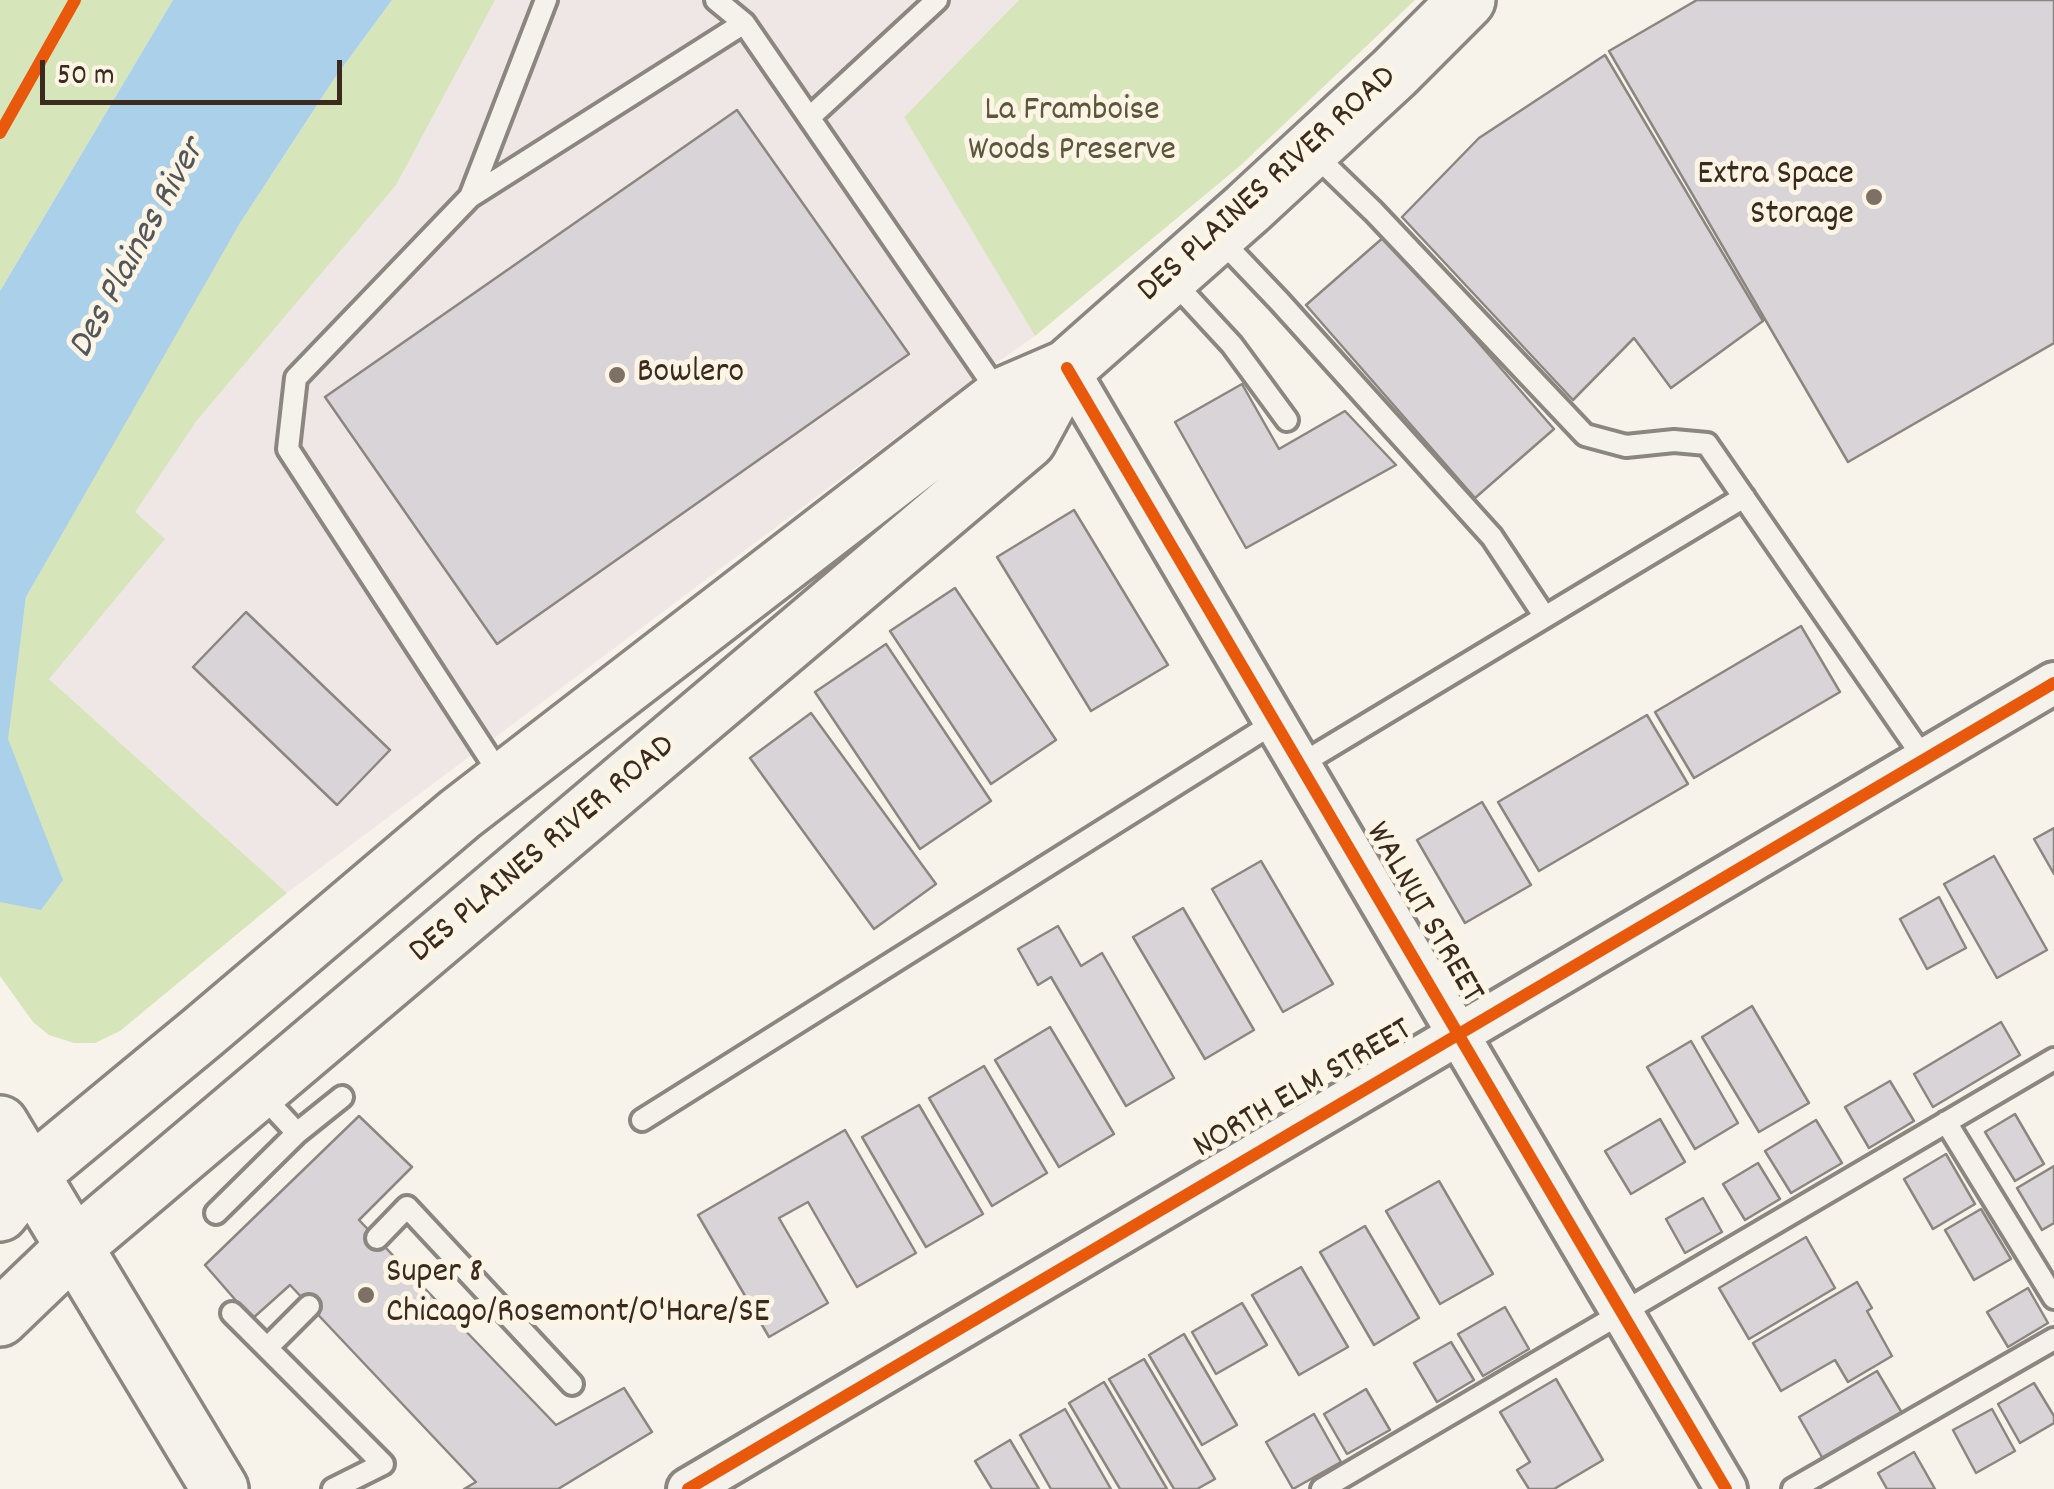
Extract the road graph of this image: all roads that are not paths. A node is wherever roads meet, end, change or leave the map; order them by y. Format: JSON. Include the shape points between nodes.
{"nodes":[{"id":1,"x":546,"y":0,"type":"edge"},
{"id":2,"x":716,"y":0,"type":"edge"},
{"id":3,"x":937,"y":0,"type":"edge"},
{"id":4,"x":1468,"y":0,"type":"edge"},
{"id":5,"x":744,"y":24,"type":"junction"},
{"id":6,"x":810,"y":116,"type":"junction"},
{"id":7,"x":1310,"y":150,"type":"junction"},
{"id":8,"x":470,"y":197,"type":"junction"},
{"id":9,"x":1216,"y":235,"type":"junction"},
{"id":10,"x":1170,"y":277,"type":"junction"},
{"id":11,"x":1067,"y":368,"type":"junction"},
{"id":12,"x":1002,"y":396,"type":"junction"},
{"id":13,"x":1287,"y":420,"type":"dead end"},
{"id":14,"x":1744,"y":497,"type":"junction"},
{"id":15,"x":1545,"y":617,"type":"junction"},
{"id":16,"x":2054,"y":683,"type":"edge"},
{"id":17,"x":1276,"y":721,"type":"junction"},
{"id":18,"x":1924,"y":760,"type":"junction"},
{"id":19,"x":1301,"y":764,"type":"junction"},
{"id":20,"x":504,"y":780,"type":"junction"},
{"id":21,"x":1457,"y":1036,"type":"junction"},
{"id":22,"x":2054,"y":1059,"type":"edge"},
{"id":23,"x":260,"y":1092,"type":"junction"},
{"id":24,"x":342,"y":1097,"type":"dead end"},
{"id":25,"x":642,"y":1120,"type":"dead end"},
{"id":26,"x":1946,"y":1122,"type":"junction"},
{"id":27,"x":0,"y":1124,"type":"edge"},
{"id":28,"x":297,"y":1133,"type":"junction"},
{"id":29,"x":15,"y":1194,"type":"edge"},
{"id":30,"x":216,"y":1213,"type":"dead end"},
{"id":31,"x":377,"y":1238,"type":"dead end"},
{"id":32,"x":74,"y":1247,"type":"junction"},
{"id":33,"x":2054,"y":1298,"type":"edge"},
{"id":34,"x":309,"y":1306,"type":"dead end"},
{"id":35,"x":232,"y":1312,"type":"dead end"},
{"id":36,"x":1622,"y":1313,"type":"junction"},
{"id":37,"x":0,"y":1318,"type":"edge"},
{"id":38,"x":2054,"y":1339,"type":"edge"},
{"id":39,"x":267,"y":1348,"type":"junction"},
{"id":40,"x":572,"y":1384,"type":"dead end"},
{"id":41,"x":220,"y":1489,"type":"edge"},
{"id":42,"x":333,"y":1489,"type":"edge"},
{"id":43,"x":688,"y":1489,"type":"edge"},
{"id":44,"x":1322,"y":1489,"type":"edge"},
{"id":45,"x":1726,"y":1489,"type":"edge"},
{"id":46,"x":1794,"y":1489,"type":"edge"}],
"edges":[{"from":1,"to":8,"type":"lane"},
{"from":2,"to":5,"type":"lane"},
{"from":3,"to":6,"type":"lane"},
{"from":4,"to":7,"type":"main road","name":"DES PLAINES RIVER ROAD"},
{"from":5,"to":6,"type":"lane"},
{"from":5,"to":8,"type":"lane"},
{"from":6,"to":12,"type":"lane"},
{"from":7,"to":9,"type":"main road","name":"DES PLAINES RIVER ROAD"},
{"from":7,"to":14,"type":"lane","via":[[1586,435],[1626,446],[1707,444]]},
{"from":8,"to":20,"type":"lane","via":[[296,378],[288,449]]},
{"from":9,"to":10,"type":"main road","name":"DES PLAINES RIVER ROAD"},
{"from":9,"to":15,"type":"lane","via":[[1492,537]]},
{"from":10,"to":11,"type":"main road","name":"DES PLAINES RIVER ROAD"},
{"from":10,"to":13,"type":"lane"},
{"from":11,"to":12,"type":"main road","name":"DES PLAINES RIVER ROAD"},
{"from":11,"to":17,"type":"street","name":"WALNUT STREET"},
{"from":11,"to":23,"type":"main road","name":"DES PLAINES RIVER ROAD","via":[[1028,440]]},
{"from":12,"to":20,"type":"main road","name":"DES PLAINES RIVER ROAD"},
{"from":14,"to":15,"type":"lane"},
{"from":14,"to":18,"type":"lane"},
{"from":15,"to":19,"type":"lane"},
{"from":16,"to":18,"type":"street","name":"NORTH ELM STREET"},
{"from":17,"to":19,"type":"street","name":"WALNUT STREET"},
{"from":17,"to":25,"type":"lane"},
{"from":18,"to":21,"type":"street","name":"NORTH ELM STREET"},
{"from":19,"to":21,"type":"street","name":"WALNUT STREET"},
{"from":20,"to":29,"type":"main road","name":"DES PLAINES RIVER ROAD"},
{"from":21,"to":36,"type":"street","name":"WALNUT STREET"},
{"from":21,"to":43,"type":"street","name":"NORTH ELM STREET"},
{"from":22,"to":26,"type":"lane"},
{"from":23,"to":28,"type":"lane"},
{"from":23,"to":32,"type":"main road","name":"DES PLAINES RIVER ROAD"},
{"from":24,"to":28,"type":"lane"},
{"from":26,"to":33,"type":"lane"},
{"from":26,"to":36,"type":"lane"},
{"from":27,"to":29,"type":"main road"},
{"from":28,"to":30,"type":"lane"},
{"from":29,"to":32,"type":"main road"},
{"from":31,"to":40,"type":"lane","via":[[407,1207]]},
{"from":32,"to":37,"type":"main road","name":"DES PLAINES RIVER ROAD"},
{"from":32,"to":41,"type":"main road"},
{"from":34,"to":39,"type":"lane"},
{"from":35,"to":39,"type":"lane"},
{"from":36,"to":44,"type":"lane"},
{"from":36,"to":45,"type":"street","name":"WALNUT STREET"},
{"from":38,"to":46,"type":"lane"},
{"from":39,"to":42,"type":"lane","via":[[383,1464]]}]}
